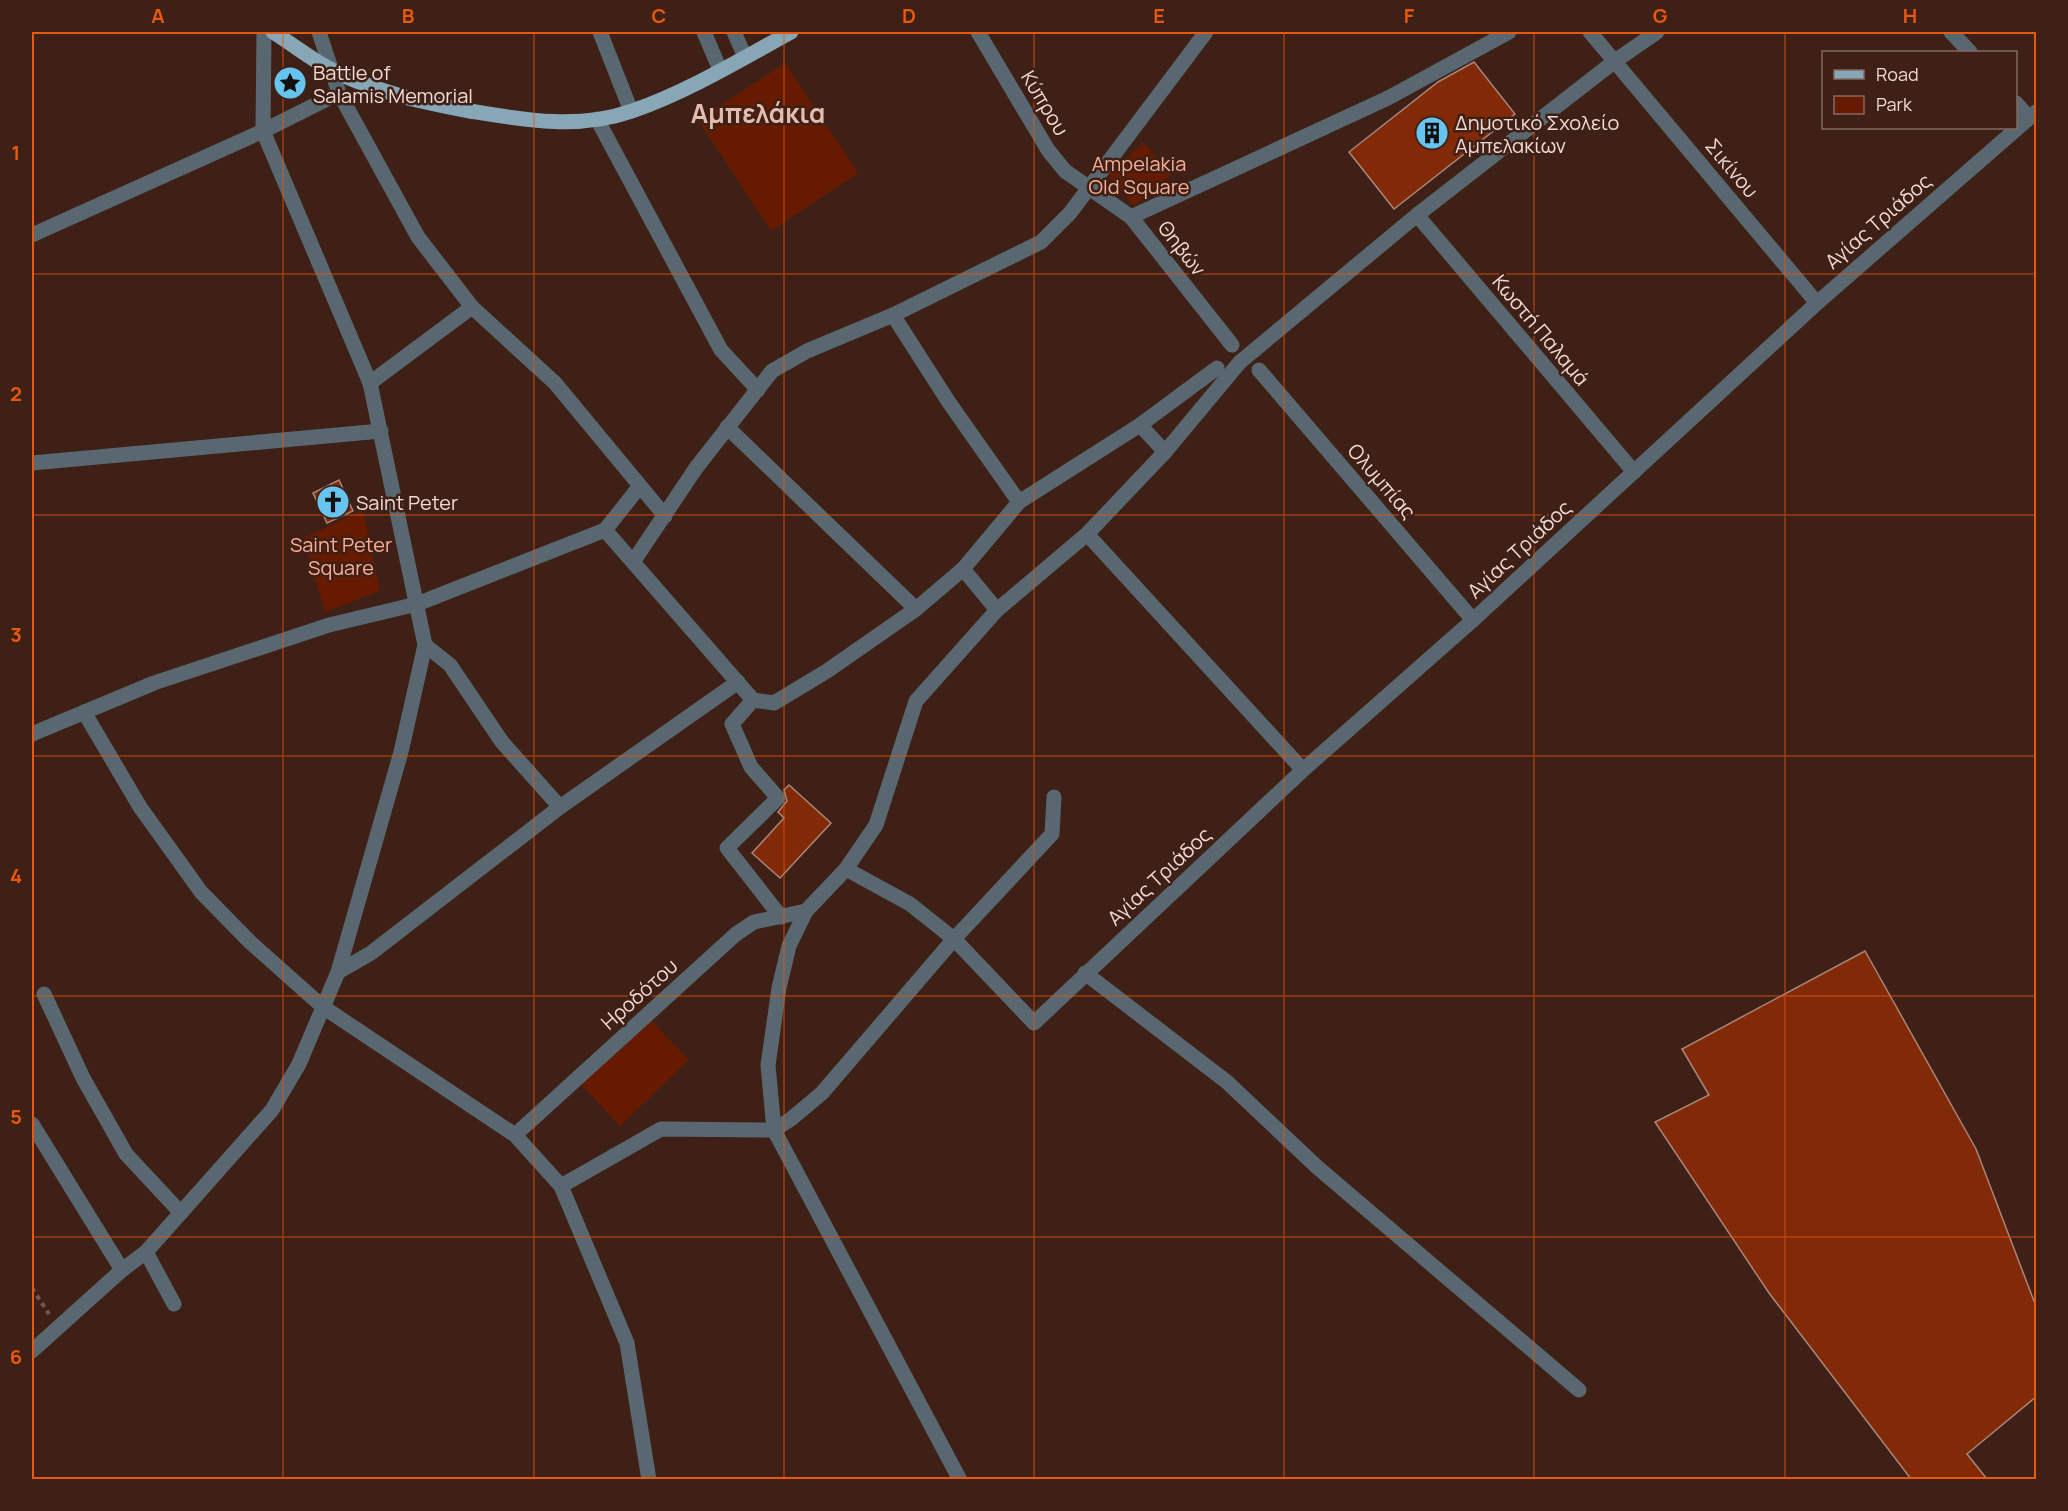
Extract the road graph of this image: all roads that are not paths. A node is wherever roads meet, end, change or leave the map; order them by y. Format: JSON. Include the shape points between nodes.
{"nodes":[{"id":1,"x":264,"y":32,"type":"edge"},
{"id":2,"x":273,"y":32,"type":"edge"},
{"id":3,"x":319,"y":32,"type":"edge"},
{"id":4,"x":600,"y":32,"type":"edge"},
{"id":5,"x":704,"y":32,"type":"edge"},
{"id":6,"x":734,"y":32,"type":"edge"},
{"id":7,"x":791,"y":32,"type":"edge"},
{"id":8,"x":978,"y":32,"type":"edge"},
{"id":9,"x":1509,"y":32,"type":"edge"},
{"id":10,"x":1590,"y":32,"type":"edge"},
{"id":11,"x":1657,"y":32,"type":"edge"},
{"id":12,"x":1952,"y":32,"type":"edge"},
{"id":13,"x":1197,"y":35,"type":"edge"},
{"id":14,"x":1969,"y":51,"type":"edge"},
{"id":15,"x":745,"y":57,"type":"junction"},
{"id":16,"x":1615,"y":61,"type":"junction"},
{"id":17,"x":330,"y":69,"type":"junction"},
{"id":18,"x":720,"y":70,"type":"junction"},
{"id":19,"x":339,"y":93,"type":"junction"},
{"id":20,"x":2017,"y":104,"type":"edge"},
{"id":21,"x":631,"y":111,"type":"junction"},
{"id":22,"x":2032,"y":115,"type":"edge"},
{"id":23,"x":597,"y":118,"type":"junction"},
{"id":24,"x":2017,"y":128,"type":"edge"},
{"id":25,"x":2016,"y":129,"type":"edge"},
{"id":26,"x":263,"y":131,"type":"junction"},
{"id":27,"x":1088,"y":187,"type":"junction"},
{"id":28,"x":1417,"y":215,"type":"junction"},
{"id":29,"x":1131,"y":217,"type":"junction"},
{"id":30,"x":32,"y":236,"type":"edge"},
{"id":31,"x":1817,"y":303,"type":"junction"},
{"id":32,"x":472,"y":307,"type":"junction"},
{"id":33,"x":893,"y":315,"type":"junction"},
{"id":34,"x":1232,"y":345,"type":"dead end"},
{"id":35,"x":1217,"y":368,"type":"dead end"},
{"id":36,"x":1259,"y":370,"type":"dead end"},
{"id":37,"x":370,"y":383,"type":"junction"},
{"id":38,"x":758,"y":390,"type":"junction"},
{"id":39,"x":1140,"y":425,"type":"junction"},
{"id":40,"x":727,"y":428,"type":"junction"},
{"id":41,"x":381,"y":431,"type":"junction"},
{"id":42,"x":1166,"y":452,"type":"junction"},
{"id":43,"x":32,"y":463,"type":"edge"},
{"id":44,"x":1634,"y":472,"type":"junction"},
{"id":45,"x":640,"y":486,"type":"junction"},
{"id":46,"x":1019,"y":502,"type":"junction"},
{"id":47,"x":665,"y":516,"type":"junction"},
{"id":48,"x":605,"y":530,"type":"junction"},
{"id":49,"x":1087,"y":534,"type":"junction"},
{"id":50,"x":633,"y":562,"type":"junction"},
{"id":51,"x":963,"y":569,"type":"junction"},
{"id":52,"x":417,"y":604,"type":"junction"},
{"id":53,"x":916,"y":609,"type":"junction"},
{"id":54,"x":997,"y":610,"type":"junction"},
{"id":55,"x":1473,"y":620,"type":"junction"},
{"id":56,"x":425,"y":645,"type":"junction"},
{"id":57,"x":738,"y":682,"type":"junction"},
{"id":58,"x":753,"y":700,"type":"junction"},
{"id":59,"x":84,"y":712,"type":"junction"},
{"id":60,"x":32,"y":734,"type":"edge"},
{"id":61,"x":1304,"y":770,"type":"junction"},
{"id":62,"x":1054,"y":797,"type":"dead end"},
{"id":63,"x":560,"y":807,"type":"junction"},
{"id":64,"x":846,"y":869,"type":"junction"},
{"id":65,"x":806,"y":911,"type":"junction"},
{"id":66,"x":781,"y":916,"type":"junction"},
{"id":67,"x":954,"y":939,"type":"junction"},
{"id":68,"x":338,"y":972,"type":"junction"},
{"id":69,"x":1085,"y":973,"type":"junction"},
{"id":70,"x":44,"y":994,"type":"dead end"},
{"id":71,"x":323,"y":1006,"type":"junction"},
{"id":72,"x":32,"y":1124,"type":"edge"},
{"id":73,"x":774,"y":1130,"type":"junction"},
{"id":74,"x":515,"y":1135,"type":"junction"},
{"id":75,"x":561,"y":1186,"type":"junction"},
{"id":76,"x":181,"y":1213,"type":"junction"},
{"id":77,"x":146,"y":1252,"type":"junction"},
{"id":78,"x":122,"y":1270,"type":"junction"},
{"id":79,"x":174,"y":1304,"type":"dead end"},
{"id":80,"x":32,"y":1351,"type":"edge"},
{"id":81,"x":1579,"y":1390,"type":"dead end"},
{"id":82,"x":649,"y":1479,"type":"edge"},
{"id":83,"x":960,"y":1479,"type":"edge"}],
"edges":[{"from":1,"to":26,"type":"street"},
{"from":2,"to":17,"type":"main road"},
{"from":3,"to":17,"type":"street"},
{"from":4,"to":21,"type":"street"},
{"from":5,"to":18,"type":"street"},
{"from":6,"to":15,"type":"street"},
{"from":7,"to":15,"type":"main road"},
{"from":8,"to":27,"type":"street","name":"Κύπρου","via":[[1048,150],[1065,171]]},
{"from":9,"to":29,"type":"street","via":[[1388,98]]},
{"from":10,"to":16,"type":"street","name":"Σικίνου"},
{"from":11,"to":16,"type":"street"},
{"from":12,"to":14,"type":"street"},
{"from":13,"to":27,"type":"street"},
{"from":15,"to":18,"type":"main road"},
{"from":16,"to":28,"type":"street"},
{"from":16,"to":31,"type":"street","name":"Σικίνου"},
{"from":17,"to":19,"type":"street"},
{"from":17,"to":23,"type":"main road","via":[[405,99],[518,120],[550,123]]},
{"from":18,"to":21,"type":"main road"},
{"from":19,"to":26,"type":"street"},
{"from":19,"to":32,"type":"street","via":[[418,237]]},
{"from":20,"to":22,"type":"street"},
{"from":21,"to":23,"type":"main road"},
{"from":22,"to":24,"type":"street","name":"Αγίας Τριάδος"},
{"from":23,"to":38,"type":"street","via":[[722,350]]},
{"from":25,"to":31,"type":"street","name":"Αγίας Τριάδος"},
{"from":26,"to":30,"type":"street"},
{"from":26,"to":37,"type":"street"},
{"from":27,"to":29,"type":"street","name":"Θηβών"},
{"from":27,"to":33,"type":"street","via":[[1058,228],[1041,242]]},
{"from":28,"to":42,"type":"street","via":[[1240,362]]},
{"from":28,"to":44,"type":"street","name":"Κωστή Παλαμά"},
{"from":29,"to":34,"type":"street","name":"Θηβών"},
{"from":31,"to":44,"type":"street","name":"Αγίας Τριάδος"},
{"from":32,"to":37,"type":"street"},
{"from":32,"to":45,"type":"street","via":[[555,383]]},
{"from":33,"to":38,"type":"street","via":[[807,351],[772,371]]},
{"from":33,"to":46,"type":"street"},
{"from":35,"to":39,"type":"street"},
{"from":36,"to":55,"type":"street","name":"Ολυμπίας"},
{"from":37,"to":41,"type":"street"},
{"from":38,"to":40,"type":"street"},
{"from":39,"to":42,"type":"street"},
{"from":39,"to":46,"type":"street"},
{"from":40,"to":47,"type":"street"},
{"from":40,"to":53,"type":"street"},
{"from":41,"to":43,"type":"street"},
{"from":41,"to":52,"type":"street"},
{"from":42,"to":49,"type":"street"},
{"from":44,"to":55,"type":"street","name":"Αγίας Τριάδος"},
{"from":45,"to":47,"type":"street"},
{"from":45,"to":48,"type":"street"},
{"from":46,"to":51,"type":"street"},
{"from":47,"to":50,"type":"street"},
{"from":48,"to":50,"type":"street"},
{"from":48,"to":52,"type":"street"},
{"from":49,"to":54,"type":"street"},
{"from":49,"to":61,"type":"street"},
{"from":50,"to":57,"type":"street"},
{"from":51,"to":53,"type":"street"},
{"from":51,"to":54,"type":"street"},
{"from":52,"to":56,"type":"street"},
{"from":52,"to":59,"type":"street","via":[[328,625],[154,683]]},
{"from":53,"to":58,"type":"street","via":[[774,703]]},
{"from":54,"to":64,"type":"street","via":[[916,700],[876,825]]},
{"from":55,"to":61,"type":"street","name":"Αγίας Τριάδος"},
{"from":56,"to":63,"type":"street","via":[[450,665],[502,742]]},
{"from":56,"to":68,"type":"street","via":[[401,752]]},
{"from":57,"to":58,"type":"street"},
{"from":57,"to":63,"type":"street"},
{"from":58,"to":66,"type":"street","via":[[732,724],[751,767],[778,798],[727,848]]},
{"from":59,"to":60,"type":"street"},
{"from":59,"to":71,"type":"street","via":[[140,807],[201,892],[250,942]]},
{"from":61,"to":69,"type":"street","name":"Αγίας Τριάδος"},
{"from":62,"to":67,"type":"street","via":[[1052,834]]},
{"from":63,"to":68,"type":"street","via":[[370,952]]},
{"from":64,"to":65,"type":"street"},
{"from":64,"to":67,"type":"street","via":[[910,904]]},
{"from":65,"to":66,"type":"street","name":"Ηροδότου"},
{"from":65,"to":73,"type":"street","via":[[789,946],[777,999],[768,1065]]},
{"from":66,"to":74,"type":"street","name":"Ηροδότου","via":[[754,922],[736,934]]},
{"from":67,"to":69,"type":"street","name":"Αγίας Τριάδος","via":[[1034,1023]]},
{"from":67,"to":73,"type":"street","via":[[822,1093]]},
{"from":68,"to":71,"type":"street"},
{"from":69,"to":81,"type":"street","via":[[1227,1082],[1317,1167]]},
{"from":70,"to":76,"type":"street","via":[[83,1078],[126,1154]]},
{"from":71,"to":74,"type":"street"},
{"from":71,"to":76,"type":"street","via":[[299,1064],[272,1110]]},
{"from":72,"to":78,"type":"street"},
{"from":73,"to":75,"type":"street","via":[[662,1129]]},
{"from":73,"to":83,"type":"street"},
{"from":74,"to":75,"type":"street"},
{"from":75,"to":82,"type":"street","via":[[627,1343]]},
{"from":76,"to":77,"type":"street"},
{"from":77,"to":78,"type":"street"},
{"from":77,"to":79,"type":"street"},
{"from":78,"to":80,"type":"street"}]}
